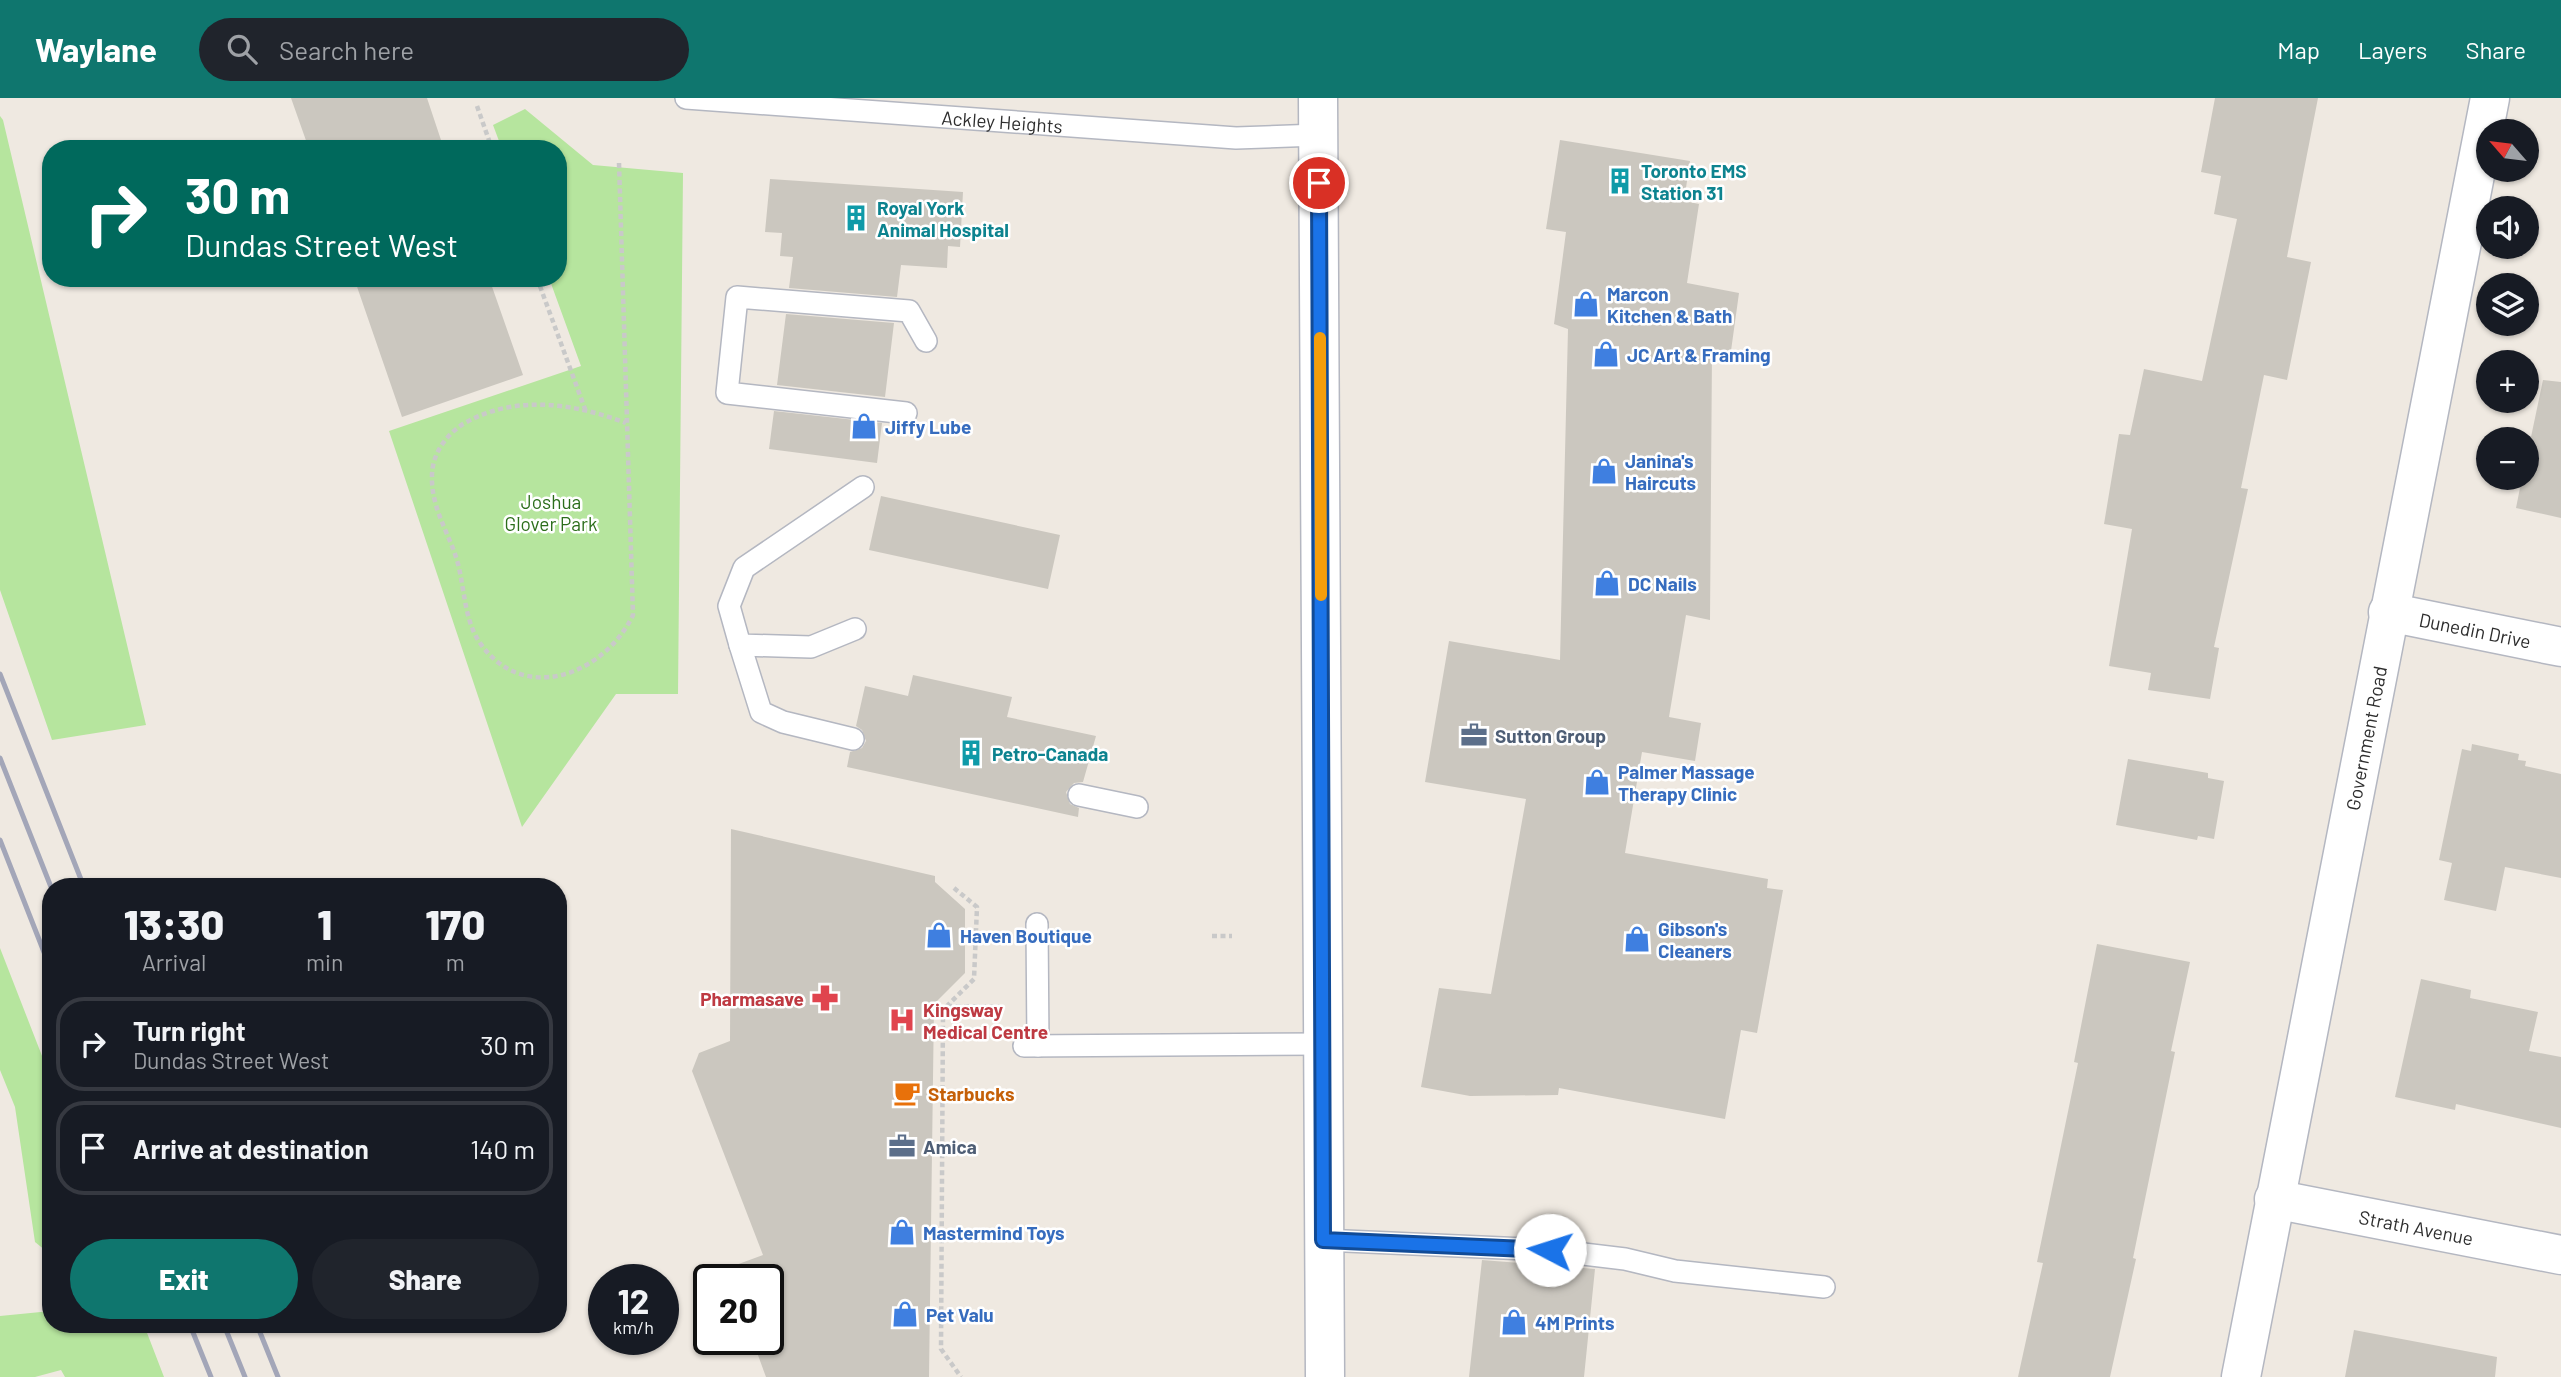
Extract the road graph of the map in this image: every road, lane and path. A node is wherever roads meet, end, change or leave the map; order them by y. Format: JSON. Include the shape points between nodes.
{"nodes":[{"id":1,"x":686,"y":98,"type":"edge"},
{"id":2,"x":2490,"y":98,"type":"edge"},
{"id":3,"x":811,"y":103,"type":"edge"},
{"id":4,"x":477,"y":106,"type":"dead end"},
{"id":5,"x":1318,"y":116,"type":"edge"},
{"id":6,"x":489,"y":140,"type":"edge"},
{"id":7,"x":619,"y":163,"type":"dead end"},
{"id":8,"x":540,"y":287,"type":"edge"},
{"id":9,"x":926,"y":341,"type":"dead end"},
{"id":10,"x":585,"y":410,"type":"junction"},
{"id":11,"x":906,"y":413,"type":"dead end"},
{"id":12,"x":626,"y":423,"type":"junction"},
{"id":13,"x":863,"y":487,"type":"dead end"},
{"id":14,"x":2388,"y":612,"type":"junction"},
{"id":15,"x":855,"y":629,"type":"dead end"},
{"id":16,"x":740,"y":645,"type":"junction"},
{"id":17,"x":2561,"y":648,"type":"edge"},
{"id":18,"x":853,"y":739,"type":"dead end"},
{"id":19,"x":1079,"y":795,"type":"dead end"},
{"id":20,"x":1137,"y":807,"type":"dead end"},
{"id":21,"x":954,"y":888,"type":"dead end"},
{"id":22,"x":1037,"y":924,"type":"dead end"},
{"id":23,"x":1212,"y":936,"type":"dead end"},
{"id":24,"x":1232,"y":936,"type":"dead end"},
{"id":25,"x":1323,"y":1044,"type":"junction"},
{"id":26,"x":2274,"y":1199,"type":"junction"},
{"id":27,"x":1323,"y":1240,"type":"junction"},
{"id":28,"x":2561,"y":1255,"type":"edge"},
{"id":29,"x":1824,"y":1287,"type":"dead end"},
{"id":30,"x":961,"y":1377,"type":"edge"},
{"id":31,"x":1325,"y":1377,"type":"edge"},
{"id":32,"x":2241,"y":1377,"type":"edge"}],
"edges":[{"from":1,"to":3,"type":"lane","name":"Ackley Heights"},
{"from":2,"to":14,"type":"street","name":"Government Road"},
{"from":3,"to":5,"type":"lane","name":"Ackley Heights","via":[[1228,138]]},
{"from":4,"to":6,"type":"path"},
{"from":5,"to":25,"type":"street"},
{"from":7,"to":12,"type":"path"},
{"from":8,"to":10,"type":"path"},
{"from":9,"to":11,"type":"lane","via":[[909,311],[737,297],[727,393]]},
{"from":10,"to":12,"type":"path"},
{"from":10,"to":12,"type":"path","via":[[537,404],[488,411],[450,433],[438,451],[432,475],[439,517],[456,557],[470,622],[479,641],[510,671],[554,677],[584,666],[607,653],[633,615]]},
{"from":13,"to":16,"type":"lane","via":[[744,568],[729,606]]},
{"from":14,"to":17,"type":"street","name":"Dunedin Drive"},
{"from":14,"to":26,"type":"street","name":"Government Road"},
{"from":15,"to":16,"type":"lane","via":[[811,647]]},
{"from":16,"to":18,"type":"lane","via":[[761,712]]},
{"from":19,"to":20,"type":"lane"},
{"from":21,"to":30,"type":"path","via":[[977,907],[974,979],[943,1010],[941,1349]]},
{"from":22,"to":25,"type":"lane","via":[[1031,1046]]},
{"from":23,"to":24,"type":"path"},
{"from":25,"to":27,"type":"street"},
{"from":26,"to":28,"type":"street","name":"Strath Avenue"},
{"from":26,"to":32,"type":"street","name":"Government Road"},
{"from":27,"to":29,"type":"lane","via":[[1550,1250],[1625,1259],[1675,1271]]},
{"from":27,"to":31,"type":"street"}]}
